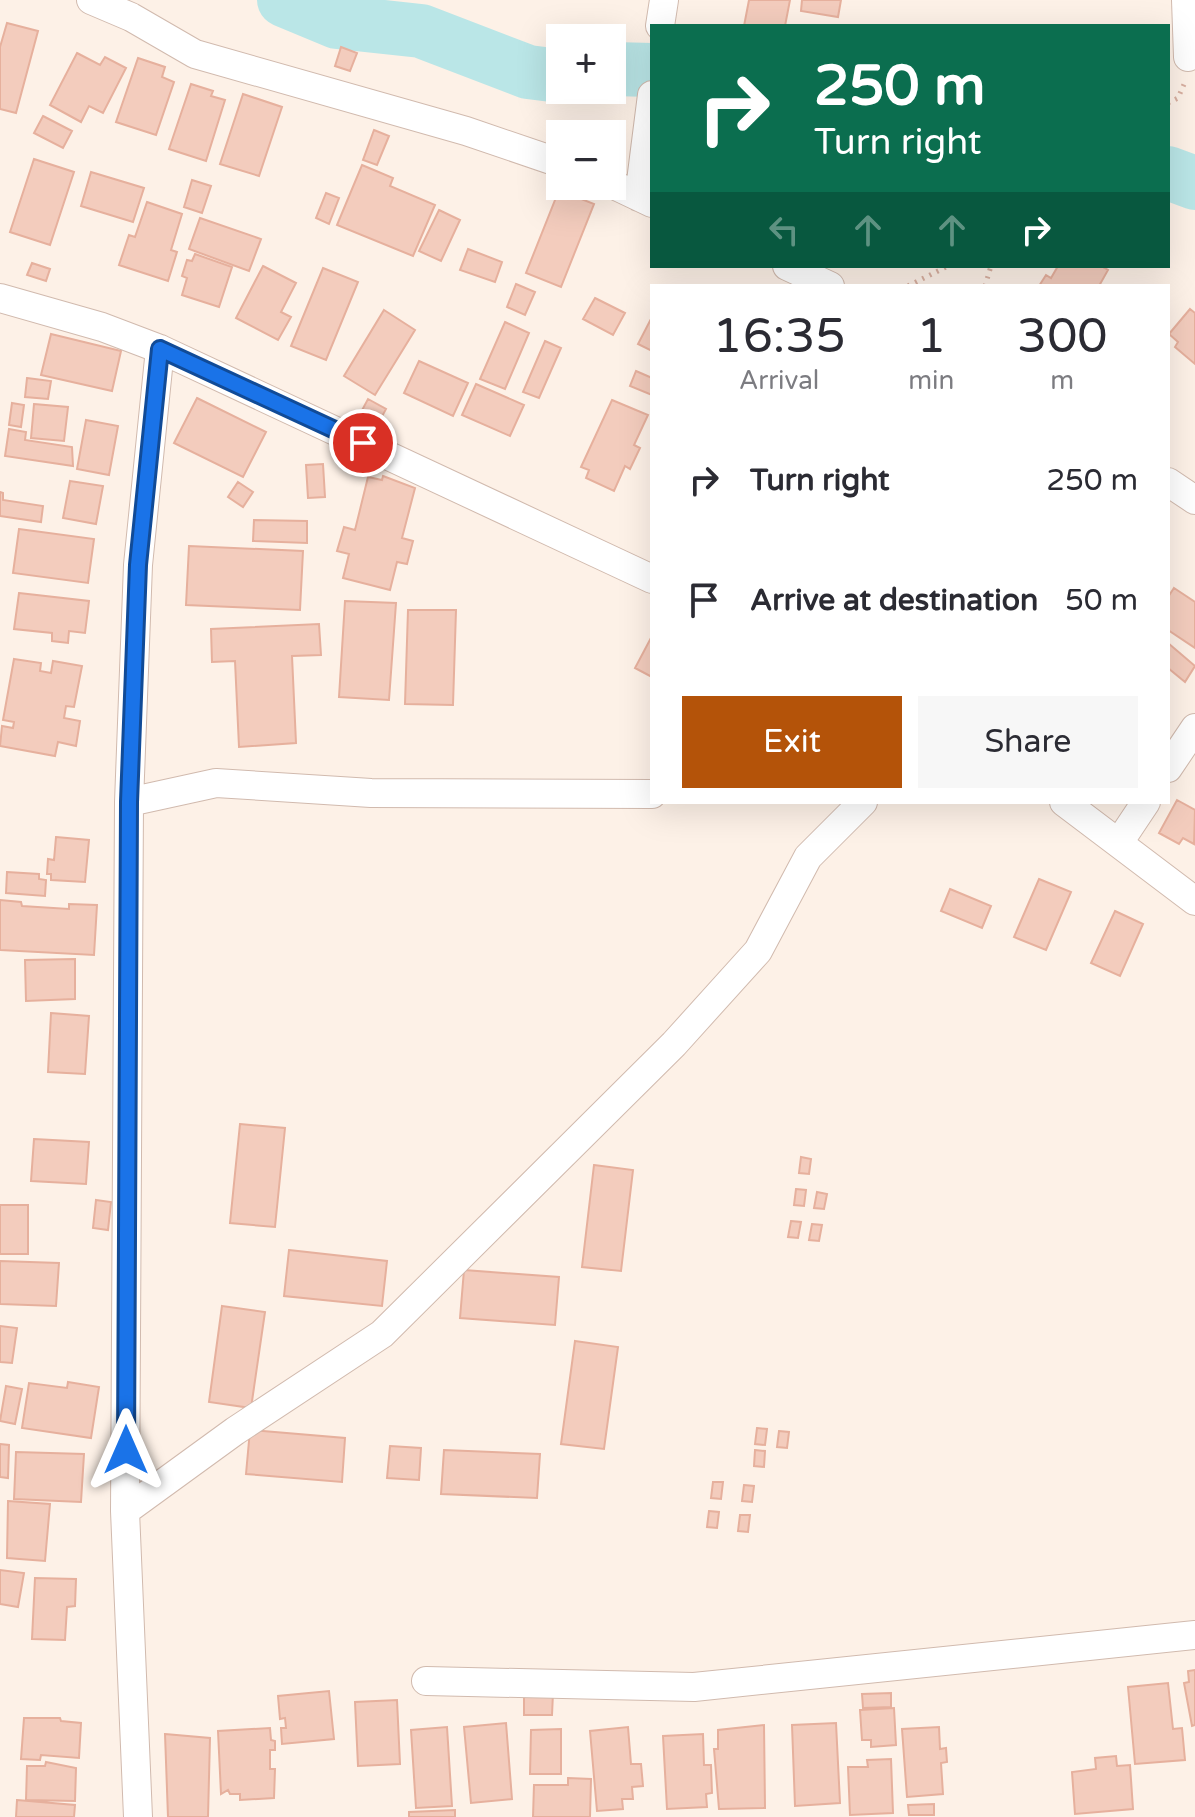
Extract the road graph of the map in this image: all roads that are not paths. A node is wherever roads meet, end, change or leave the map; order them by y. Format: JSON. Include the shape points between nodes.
{"nodes":[{"id":1,"x":91,"y":0,"type":"edge"},
{"id":2,"x":664,"y":0,"type":"edge"},
{"id":3,"x":1186,"y":0,"type":"edge"},
{"id":4,"x":660,"y":24,"type":"edge"},
{"id":5,"x":1188,"y":57,"type":"dead end"},
{"id":6,"x":650,"y":130,"type":"edge"},
{"id":7,"x":546,"y":158,"type":"edge"},
{"id":8,"x":626,"y":191,"type":"edge"},
{"id":9,"x":646,"y":200,"type":"edge"},
{"id":10,"x":791,"y":268,"type":"edge"},
{"id":11,"x":826,"y":284,"type":"edge"},
{"id":12,"x":0,"y":298,"type":"edge"},
{"id":13,"x":160,"y":349,"type":"junction"},
{"id":14,"x":1170,"y":483,"type":"edge"},
{"id":15,"x":1195,"y":500,"type":"edge"},
{"id":16,"x":650,"y":578,"type":"edge"},
{"id":17,"x":1195,"y":728,"type":"edge"},
{"id":18,"x":1170,"y":765,"type":"edge"},
{"id":19,"x":650,"y":794,"type":"edge"},
{"id":20,"x":129,"y":802,"type":"junction"},
{"id":21,"x":861,"y":804,"type":"edge"},
{"id":22,"x":1067,"y":804,"type":"edge"},
{"id":23,"x":1145,"y":804,"type":"edge"},
{"id":24,"x":1120,"y":841,"type":"junction"},
{"id":25,"x":1195,"y":901,"type":"edge"},
{"id":26,"x":125,"y":1511,"type":"junction"},
{"id":27,"x":1195,"y":1635,"type":"edge"},
{"id":28,"x":426,"y":1681,"type":"dead end"},
{"id":29,"x":138,"y":1817,"type":"edge"}],
"edges":[{"from":1,"to":7,"type":"street","via":[[195,54]]},
{"from":2,"to":4,"type":"street"},
{"from":3,"to":5,"type":"street"},
{"from":6,"to":9,"type":"street"},
{"from":8,"to":9,"type":"street"},
{"from":10,"to":11,"type":"street"},
{"from":12,"to":13,"type":"street"},
{"from":13,"to":16,"type":"street"},
{"from":13,"to":20,"type":"street","via":[[138,565]]},
{"from":14,"to":15,"type":"street"},
{"from":17,"to":18,"type":"street"},
{"from":19,"to":20,"type":"street","via":[[371,793],[216,783]]},
{"from":20,"to":26,"type":"street"},
{"from":21,"to":26,"type":"street","via":[[808,857],[758,951],[674,1044],[382,1334]]},
{"from":22,"to":24,"type":"street"},
{"from":23,"to":24,"type":"street"},
{"from":24,"to":25,"type":"street"},
{"from":26,"to":29,"type":"street"},
{"from":27,"to":28,"type":"street","via":[[694,1687]]}]}
